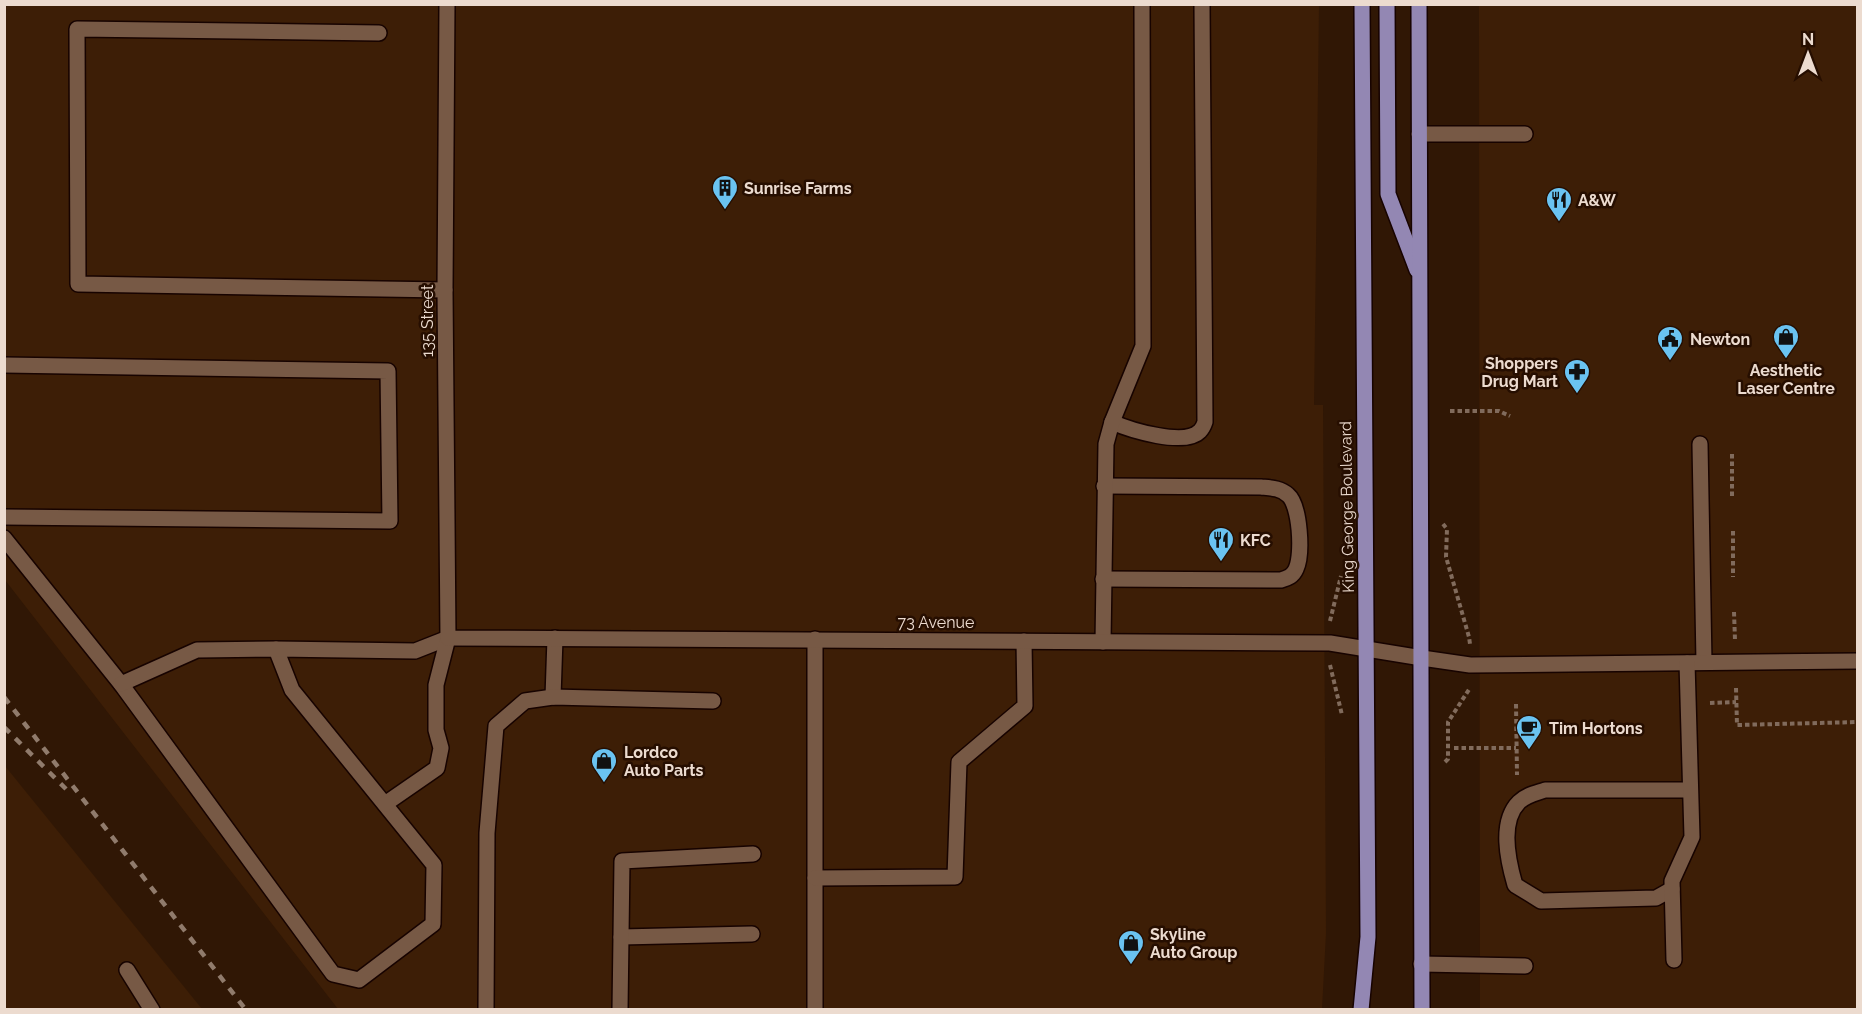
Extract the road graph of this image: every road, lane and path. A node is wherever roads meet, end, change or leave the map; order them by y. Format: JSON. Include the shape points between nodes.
{"nodes":[{"id":1,"x":447,"y":4,"type":"edge"},
{"id":2,"x":1142,"y":4,"type":"edge"},
{"id":3,"x":1202,"y":4,"type":"edge"},
{"id":4,"x":1362,"y":4,"type":"edge"},
{"id":5,"x":1387,"y":4,"type":"edge"},
{"id":6,"x":1419,"y":4,"type":"edge"},
{"id":7,"x":379,"y":33,"type":"dead end"},
{"id":8,"x":1419,"y":134,"type":"junction"},
{"id":9,"x":1525,"y":134,"type":"dead end"},
{"id":10,"x":1420,"y":279,"type":"junction"},
{"id":11,"x":445,"y":290,"type":"junction"},
{"id":12,"x":4,"y":365,"type":"edge"},
{"id":13,"x":1450,"y":411,"type":"dead end"},
{"id":14,"x":1510,"y":416,"type":"dead end"},
{"id":15,"x":1112,"y":422,"type":"junction"},
{"id":16,"x":1700,"y":444,"type":"dead end"},
{"id":17,"x":1732,"y":454,"type":"dead end"},
{"id":18,"x":1104,"y":486,"type":"junction"},
{"id":19,"x":1732,"y":498,"type":"dead end"},
{"id":20,"x":4,"y":517,"type":"edge"},
{"id":21,"x":1733,"y":531,"type":"dead end"},
{"id":22,"x":4,"y":538,"type":"edge"},
{"id":23,"x":1733,"y":577,"type":"dead end"},
{"id":24,"x":1103,"y":579,"type":"junction"},
{"id":25,"x":1338,"y":588,"type":"dead end"},
{"id":26,"x":1454,"y":588,"type":"dead end"},
{"id":27,"x":1734,"y":612,"type":"dead end"},
{"id":28,"x":1330,"y":617,"type":"dead end"},
{"id":29,"x":1470,"y":637,"type":"dead end"},
{"id":30,"x":448,"y":638,"type":"junction"},
{"id":31,"x":555,"y":638,"type":"junction"},
{"id":32,"x":815,"y":639,"type":"junction"},
{"id":33,"x":1735,"y":640,"type":"dead end"},
{"id":34,"x":1024,"y":641,"type":"junction"},
{"id":35,"x":1102,"y":642,"type":"junction"},
{"id":36,"x":276,"y":649,"type":"junction"},
{"id":37,"x":1367,"y":649,"type":"junction"},
{"id":38,"x":1422,"y":658,"type":"junction"},
{"id":39,"x":1857,"y":661,"type":"edge"},
{"id":40,"x":1704,"y":662,"type":"junction"},
{"id":41,"x":1686,"y":663,"type":"junction"},
{"id":42,"x":1330,"y":670,"type":"dead end"},
{"id":43,"x":121,"y":684,"type":"junction"},
{"id":44,"x":1736,"y":688,"type":"dead end"},
{"id":45,"x":1470,"y":690,"type":"dead end"},
{"id":46,"x":553,"y":697,"type":"junction"},
{"id":47,"x":713,"y":700,"type":"dead end"},
{"id":48,"x":1736,"y":702,"type":"junction"},
{"id":49,"x":1338,"y":704,"type":"dead end"},
{"id":50,"x":1516,"y":704,"type":"dead end"},
{"id":51,"x":1706,"y":704,"type":"dead end"},
{"id":52,"x":1458,"y":705,"type":"dead end"},
{"id":53,"x":1857,"y":722,"type":"edge"},
{"id":54,"x":1454,"y":748,"type":"dead end"},
{"id":55,"x":1516,"y":748,"type":"junction"},
{"id":56,"x":1517,"y":777,"type":"dead end"},
{"id":57,"x":1690,"y":790,"type":"junction"},
{"id":58,"x":385,"y":804,"type":"junction"},
{"id":59,"x":753,"y":854,"type":"dead end"},
{"id":60,"x":815,"y":878,"type":"junction"},
{"id":61,"x":1672,"y":889,"type":"junction"},
{"id":62,"x":752,"y":934,"type":"dead end"},
{"id":63,"x":621,"y":937,"type":"junction"},
{"id":64,"x":1674,"y":960,"type":"dead end"},
{"id":65,"x":1421,"y":964,"type":"junction"},
{"id":66,"x":1525,"y":966,"type":"dead end"},
{"id":67,"x":127,"y":970,"type":"dead end"},
{"id":68,"x":152,"y":1010,"type":"edge"},
{"id":69,"x":486,"y":1010,"type":"edge"},
{"id":70,"x":620,"y":1010,"type":"edge"},
{"id":71,"x":815,"y":1010,"type":"edge"},
{"id":72,"x":1361,"y":1010,"type":"edge"},
{"id":73,"x":1422,"y":1010,"type":"edge"}],
"edges":[{"from":1,"to":11,"type":"street","name":"135 Street"},
{"from":2,"to":15,"type":"street","via":[[1143,346]]},
{"from":3,"to":15,"type":"street","via":[[1205,422],[1200,432],[1185,437],[1153,435]]},
{"from":4,"to":37,"type":"main road","name":"King George Boulevard"},
{"from":5,"to":10,"type":"main road","via":[[1388,194]]},
{"from":6,"to":8,"type":"main road"},
{"from":7,"to":11,"type":"street","via":[[77,29],[78,284]]},
{"from":8,"to":9,"type":"street"},
{"from":8,"to":10,"type":"main road"},
{"from":10,"to":38,"type":"main road"},
{"from":11,"to":30,"type":"street","name":"135 Street"},
{"from":12,"to":20,"type":"street","via":[[388,371],[390,521]]},
{"from":13,"to":14,"type":"path","via":[[1498,411]]},
{"from":15,"to":18,"type":"street","via":[[1106,444]]},
{"from":16,"to":40,"type":"street"},
{"from":17,"to":19,"type":"path"},
{"from":18,"to":24,"type":"street"},
{"from":18,"to":24,"type":"street","via":[[1281,489],[1296,509],[1299,555],[1292,576],[1281,580]]},
{"from":21,"to":23,"type":"path"},
{"from":22,"to":43,"type":"street"},
{"from":24,"to":35,"type":"street"},
{"from":25,"to":28,"type":"path"},
{"from":26,"to":29,"type":"path"},
{"from":27,"to":33,"type":"path"},
{"from":30,"to":31,"type":"street","name":"73 Avenue"},
{"from":30,"to":36,"type":"street","via":[[415,651]]},
{"from":30,"to":58,"type":"street","name":"135 Street","via":[[436,685],[436,730],[441,748],[437,768]]},
{"from":31,"to":32,"type":"street","name":"73 Avenue"},
{"from":31,"to":46,"type":"street"},
{"from":32,"to":34,"type":"street","name":"73 Avenue"},
{"from":32,"to":60,"type":"street"},
{"from":34,"to":35,"type":"street","name":"73 Avenue"},
{"from":34,"to":60,"type":"street","via":[[1025,706],[959,762],[955,877]]},
{"from":35,"to":37,"type":"street","name":"73 Avenue","via":[[1330,643]]},
{"from":36,"to":43,"type":"street","via":[[197,650]]},
{"from":36,"to":58,"type":"street","via":[[292,690]]},
{"from":37,"to":38,"type":"street","name":"73 Avenue"},
{"from":37,"to":72,"type":"main road","name":"King George Boulevard","via":[[1368,937]]},
{"from":38,"to":41,"type":"street","name":"73 Avenue","via":[[1470,665]]},
{"from":38,"to":65,"type":"main road"},
{"from":39,"to":40,"type":"street","name":"73 Avenue"},
{"from":40,"to":41,"type":"street","name":"73 Avenue"},
{"from":41,"to":57,"type":"street"},
{"from":42,"to":49,"type":"path"},
{"from":43,"to":58,"type":"street","via":[[333,974],[359,980],[433,924],[434,865]]},
{"from":44,"to":48,"type":"path"},
{"from":45,"to":52,"type":"path"},
{"from":46,"to":47,"type":"street"},
{"from":46,"to":69,"type":"street","via":[[525,700],[496,726],[487,833]]},
{"from":48,"to":51,"type":"path"},
{"from":48,"to":53,"type":"path","via":[[1737,725]]},
{"from":50,"to":55,"type":"path"},
{"from":54,"to":55,"type":"path"},
{"from":55,"to":56,"type":"path"},
{"from":57,"to":61,"type":"street","via":[[1692,837]]},
{"from":57,"to":61,"type":"street","via":[[1545,790],[1517,803],[1508,825],[1508,860],[1515,885],[1541,900],[1656,898]]},
{"from":59,"to":63,"type":"street","via":[[622,861]]},
{"from":60,"to":71,"type":"street"},
{"from":61,"to":64,"type":"street"},
{"from":62,"to":63,"type":"street"},
{"from":63,"to":70,"type":"street"},
{"from":65,"to":66,"type":"street"},
{"from":65,"to":73,"type":"main road"},
{"from":67,"to":68,"type":"street"}]}
